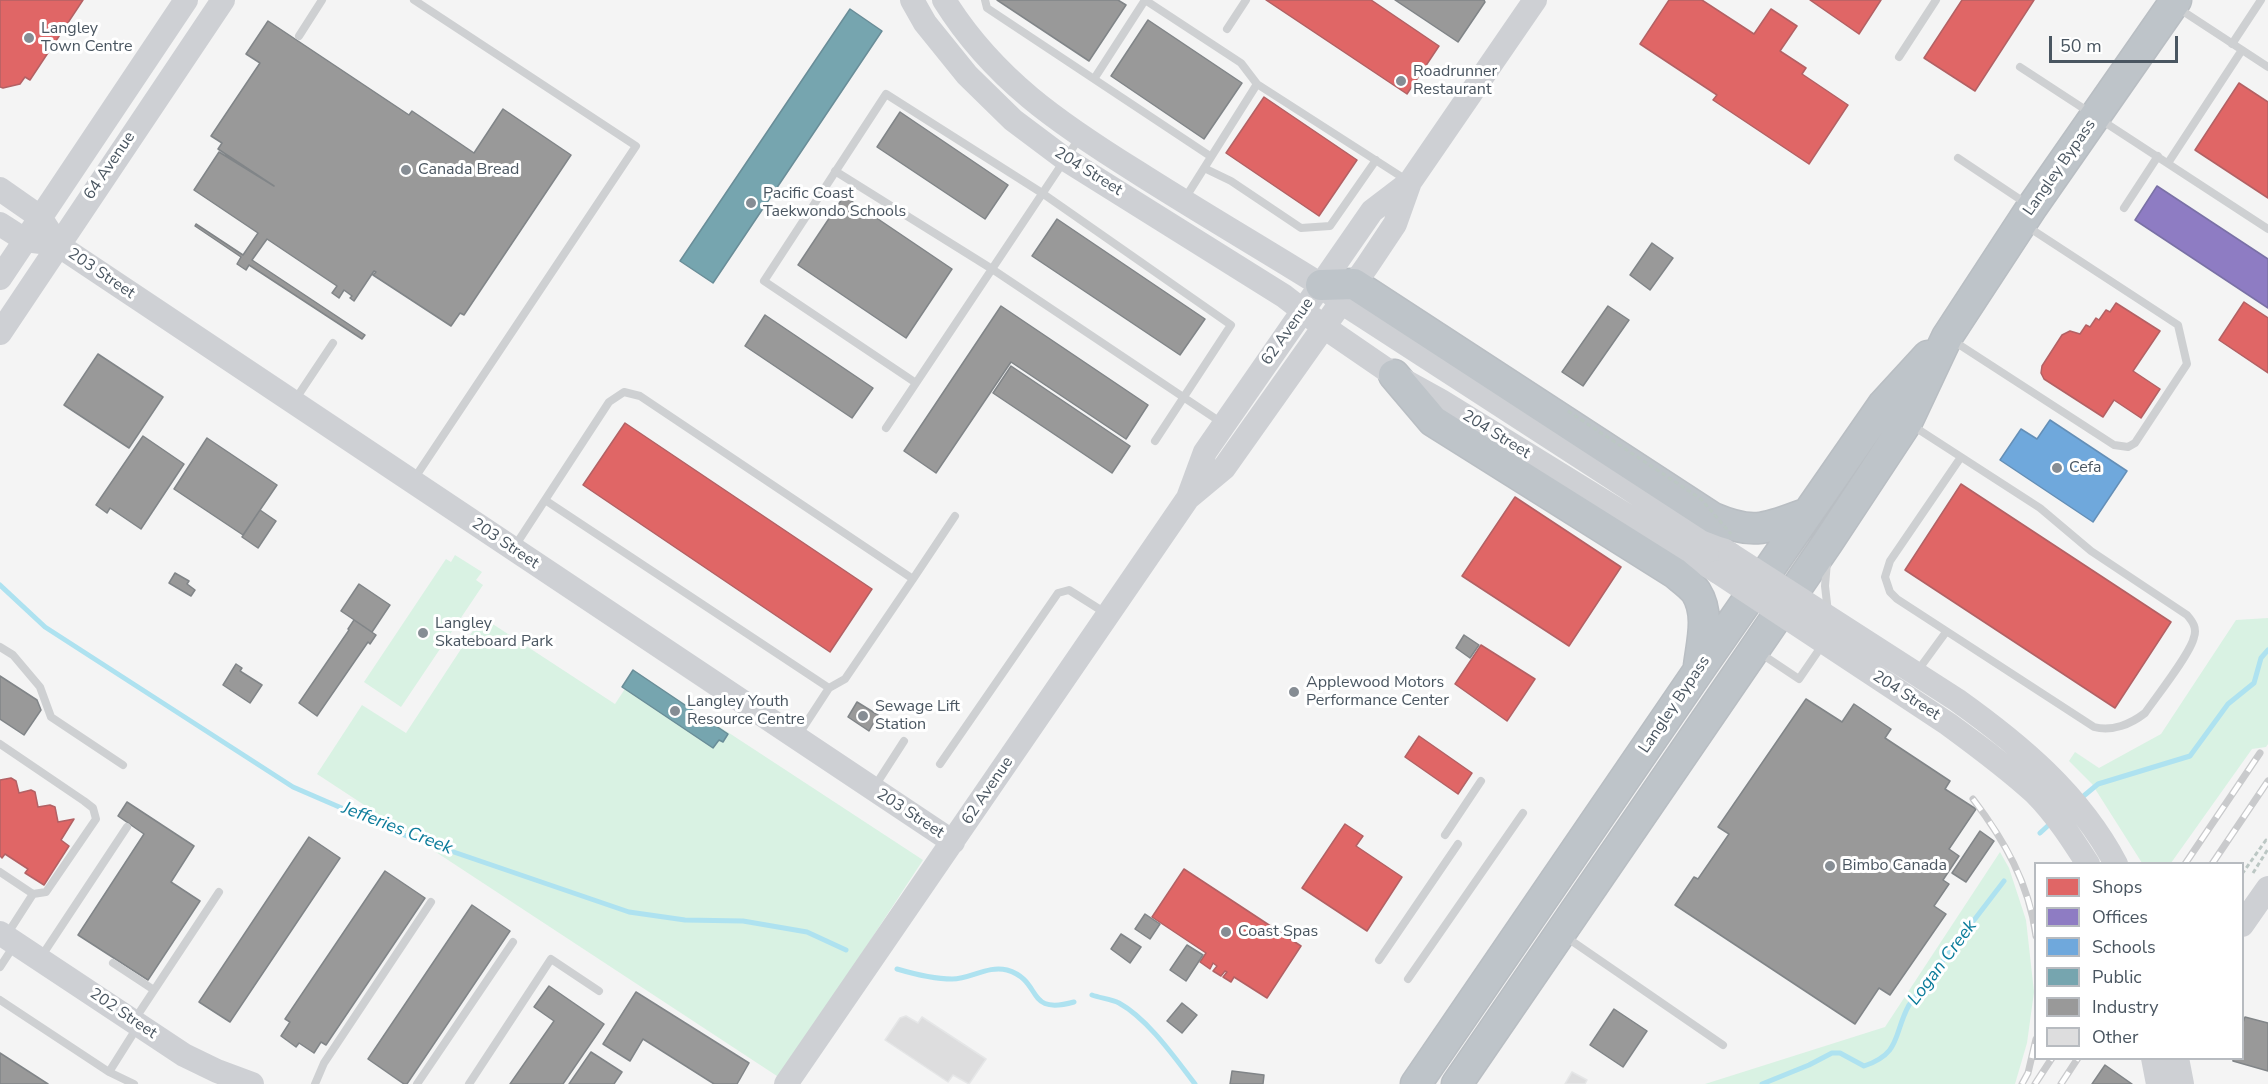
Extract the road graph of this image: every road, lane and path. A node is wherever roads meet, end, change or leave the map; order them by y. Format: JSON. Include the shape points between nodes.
{"nodes":[{"id":1,"x":186,"y":0,"type":"edge"},
{"id":2,"x":223,"y":0,"type":"edge"},
{"id":3,"x":322,"y":0,"type":"edge"},
{"id":4,"x":414,"y":0,"type":"edge"},
{"id":5,"x":912,"y":0,"type":"edge"},
{"id":6,"x":944,"y":0,"type":"edge"},
{"id":7,"x":985,"y":0,"type":"edge"},
{"id":8,"x":1145,"y":0,"type":"edge"},
{"id":9,"x":1246,"y":0,"type":"edge"},
{"id":10,"x":1535,"y":0,"type":"edge"},
{"id":11,"x":1936,"y":0,"type":"edge"},
{"id":12,"x":2261,"y":0,"type":"edge"},
{"id":13,"x":2174,"y":2,"type":"edge"},
{"id":14,"x":211,"y":10,"type":"edge"},
{"id":15,"x":1227,"y":29,"type":"dead end"},
{"id":16,"x":299,"y":36,"type":"dead end"},
{"id":17,"x":2232,"y":44,"type":"junction"},
{"id":18,"x":2242,"y":50,"type":"junction"},
{"id":19,"x":1899,"y":57,"type":"dead end"},
{"id":20,"x":2020,"y":67,"type":"dead end"},
{"id":21,"x":2268,"y":67,"type":"edge"},
{"id":22,"x":1094,"y":79,"type":"junction"},
{"id":23,"x":1257,"y":84,"type":"junction"},
{"id":24,"x":2096,"y":116,"type":"junction"},
{"id":25,"x":1080,"y":136,"type":"junction"},
{"id":26,"x":1210,"y":156,"type":"junction"},
{"id":27,"x":2158,"y":156,"type":"junction"},
{"id":28,"x":1958,"y":158,"type":"dead end"},
{"id":29,"x":1065,"y":159,"type":"junction"},
{"id":30,"x":1376,"y":160,"type":"junction"},
{"id":31,"x":2168,"y":163,"type":"junction"},
{"id":32,"x":1203,"y":168,"type":"junction"},
{"id":33,"x":836,"y":171,"type":"junction"},
{"id":34,"x":1410,"y":182,"type":"junction"},
{"id":35,"x":0,"y":189,"type":"edge"},
{"id":36,"x":1042,"y":193,"type":"junction"},
{"id":37,"x":1184,"y":202,"type":"junction"},
{"id":38,"x":2124,"y":208,"type":"dead end"},
{"id":39,"x":2027,"y":215,"type":"junction"},
{"id":40,"x":40,"y":217,"type":"junction"},
{"id":41,"x":0,"y":224,"type":"edge"},
{"id":42,"x":2268,"y":228,"type":"edge"},
{"id":43,"x":25,"y":240,"type":"junction"},
{"id":44,"x":58,"y":245,"type":"junction"},
{"id":45,"x":992,"y":269,"type":"junction"},
{"id":46,"x":0,"y":278,"type":"edge"},
{"id":47,"x":1338,"y":290,"type":"junction"},
{"id":48,"x":1302,"y":311,"type":"junction"},
{"id":49,"x":1324,"y":327,"type":"junction"},
{"id":50,"x":0,"y":333,"type":"edge"},
{"id":51,"x":1947,"y":337,"type":"junction"},
{"id":52,"x":333,"y":343,"type":"dead end"},
{"id":53,"x":1394,"y":375,"type":"junction"},
{"id":54,"x":916,"y":383,"type":"junction"},
{"id":55,"x":1185,"y":398,"type":"junction"},
{"id":56,"x":293,"y":402,"type":"junction"},
{"id":57,"x":1907,"y":422,"type":"junction"},
{"id":58,"x":1224,"y":424,"type":"junction"},
{"id":59,"x":886,"y":428,"type":"dead end"},
{"id":60,"x":1155,"y":441,"type":"dead end"},
{"id":61,"x":1962,"y":457,"type":"junction"},
{"id":62,"x":412,"y":482,"type":"junction"},
{"id":63,"x":1188,"y":498,"type":"junction"},
{"id":64,"x":545,"y":500,"type":"junction"},
{"id":65,"x":1808,"y":513,"type":"junction"},
{"id":66,"x":955,"y":516,"type":"dead end"},
{"id":67,"x":1828,"y":542,"type":"junction"},
{"id":68,"x":513,"y":549,"type":"junction"},
{"id":69,"x":1724,"y":563,"type":"junction"},
{"id":70,"x":913,"y":579,"type":"junction"},
{"id":71,"x":1108,"y":615,"type":"junction"},
{"id":72,"x":1946,"y":632,"type":"junction"},
{"id":73,"x":0,"y":646,"type":"edge"},
{"id":74,"x":1754,"y":650,"type":"junction"},
{"id":75,"x":1699,"y":670,"type":"junction"},
{"id":76,"x":1908,"y":685,"type":"dead end"},
{"id":77,"x":829,"y":688,"type":"junction"},
{"id":78,"x":797,"y":738,"type":"junction"},
{"id":79,"x":904,"y":741,"type":"dead end"},
{"id":80,"x":0,"y":744,"type":"edge"},
{"id":81,"x":940,"y":764,"type":"dead end"},
{"id":82,"x":123,"y":765,"type":"dead end"},
{"id":83,"x":1481,"y":782,"type":"dead end"},
{"id":84,"x":873,"y":789,"type":"junction"},
{"id":85,"x":1523,"y":813,"type":"dead end"},
{"id":86,"x":127,"y":827,"type":"dead end"},
{"id":87,"x":1445,"y":835,"type":"dead end"},
{"id":88,"x":953,"y":842,"type":"junction"},
{"id":89,"x":2268,"y":842,"type":"edge"},
{"id":90,"x":1458,"y":844,"type":"dead end"},
{"id":91,"x":2268,"y":849,"type":"edge"},
{"id":92,"x":2087,"y":862,"type":"edge"},
{"id":93,"x":2115,"y":862,"type":"edge"},
{"id":94,"x":2244,"y":871,"type":"edge"},
{"id":95,"x":0,"y":872,"type":"edge"},
{"id":96,"x":2258,"y":883,"type":"edge"},
{"id":97,"x":219,"y":891,"type":"dead end"},
{"id":98,"x":33,"y":894,"type":"junction"},
{"id":99,"x":431,"y":902,"type":"dead end"},
{"id":100,"x":2244,"y":920,"type":"edge"},
{"id":101,"x":1560,"y":933,"type":"junction"},
{"id":102,"x":7,"y":938,"type":"edge"},
{"id":103,"x":513,"y":942,"type":"dead end"},
{"id":104,"x":39,"y":959,"type":"junction"},
{"id":105,"x":1379,"y":960,"type":"dead end"},
{"id":106,"x":113,"y":963,"type":"dead end"},
{"id":107,"x":0,"y":967,"type":"edge"},
{"id":108,"x":1408,"y":979,"type":"dead end"},
{"id":109,"x":154,"y":990,"type":"junction"},
{"id":110,"x":599,"y":991,"type":"dead end"},
{"id":111,"x":0,"y":1000,"type":"edge"},
{"id":112,"x":136,"y":1023,"type":"junction"},
{"id":113,"x":1723,"y":1045,"type":"dead end"},
{"id":114,"x":2153,"y":1060,"type":"edge"},
{"id":115,"x":2176,"y":1060,"type":"edge"},
{"id":116,"x":2176,"y":1060,"type":"edge"},
{"id":117,"x":109,"y":1072,"type":"junction"},
{"id":118,"x":1433,"y":1079,"type":"edge"},
{"id":119,"x":134,"y":1084,"type":"edge"},
{"id":120,"x":252,"y":1084,"type":"edge"},
{"id":121,"x":315,"y":1084,"type":"edge"},
{"id":122,"x":417,"y":1084,"type":"edge"},
{"id":123,"x":469,"y":1084,"type":"edge"},
{"id":124,"x":786,"y":1084,"type":"edge"},
{"id":125,"x":2158,"y":1084,"type":"edge"},
{"id":126,"x":2172,"y":1084,"type":"edge"},
{"id":127,"x":2182,"y":1084,"type":"edge"}],
"edges":[{"from":1,"to":40,"type":"main road","name":"64 Avenue"},
{"from":2,"to":14,"type":"main road","name":"64 Avenue"},
{"from":3,"to":16,"type":"lane"},
{"from":4,"to":62,"type":"lane","via":[[636,146]]},
{"from":5,"to":29,"type":"main road","name":"204 Street","via":[[925,23],[967,75],[1013,120]]},
{"from":6,"to":25,"type":"main road","name":"204 Street","via":[[989,59],[1032,101]]},
{"from":7,"to":22,"type":"lane","via":[[987,8]]},
{"from":8,"to":22,"type":"lane"},
{"from":8,"to":23,"type":"lane","via":[[1241,63]]},
{"from":9,"to":15,"type":"lane"},
{"from":10,"to":34,"type":"main road","name":"62 Avenue"},
{"from":11,"to":19,"type":"lane"},
{"from":12,"to":17,"type":"lane"},
{"from":13,"to":17,"type":"lane"},
{"from":13,"to":24,"type":"highway","name":"Langley Bypass"},
{"from":14,"to":44,"type":"main road","name":"64 Avenue"},
{"from":17,"to":18,"type":"lane"},
{"from":18,"to":21,"type":"lane"},
{"from":18,"to":31,"type":"lane"},
{"from":20,"to":24,"type":"lane"},
{"from":22,"to":26,"type":"lane"},
{"from":23,"to":26,"type":"lane"},
{"from":23,"to":30,"type":"lane"},
{"from":24,"to":27,"type":"lane"},
{"from":24,"to":39,"type":"highway","name":"Langley Bypass"},
{"from":25,"to":29,"type":"lane"},
{"from":25,"to":37,"type":"main road","name":"204 Street"},
{"from":26,"to":32,"type":"lane"},
{"from":27,"to":31,"type":"lane"},
{"from":27,"to":38,"type":"lane"},
{"from":28,"to":39,"type":"lane"},
{"from":29,"to":36,"type":"lane"},
{"from":29,"to":48,"type":"main road","name":"204 Street"},
{"from":30,"to":32,"type":"lane","via":[[1330,226],[1301,228],[1231,181]]},
{"from":30,"to":34,"type":"lane"},
{"from":31,"to":42,"type":"lane"},
{"from":32,"to":37,"type":"lane"},
{"from":33,"to":36,"type":"lane","via":[[886,94]]},
{"from":33,"to":45,"type":"lane"},
{"from":33,"to":54,"type":"lane","via":[[764,281]]},
{"from":34,"to":47,"type":"main road","name":"62 Avenue","via":[[1395,224]]},
{"from":34,"to":47,"type":"main road","name":"62 Avenue","via":[[1372,211]]},
{"from":35,"to":40,"type":"main road","name":"203 Street"},
{"from":36,"to":45,"type":"lane"},
{"from":36,"to":55,"type":"lane","via":[[1232,325]]},
{"from":37,"to":47,"type":"main road","name":"204 Street"},
{"from":39,"to":51,"type":"highway","name":"Langley Bypass"},
{"from":39,"to":51,"type":"lane","via":[[2178,325],[2187,364],[2161,404],[2135,443],[2114,445]]},
{"from":40,"to":43,"type":"main road","name":"64 Avenue"},
{"from":40,"to":44,"type":"main road","name":"203 Street"},
{"from":41,"to":43,"type":"main road","name":"203 Street"},
{"from":43,"to":44,"type":"main road","name":"203 Street"},
{"from":43,"to":46,"type":"main road","name":"64 Avenue"},
{"from":44,"to":50,"type":"main road","name":"64 Avenue"},
{"from":44,"to":56,"type":"main road","name":"203 Street"},
{"from":45,"to":54,"type":"lane"},
{"from":45,"to":55,"type":"lane"},
{"from":47,"to":48,"type":"main road","name":"62 Avenue"},
{"from":47,"to":49,"type":"main road","name":"62 Avenue"},
{"from":47,"to":65,"type":"highway","via":[[1713,518],[1749,530],[1765,529]]},
{"from":47,"to":69,"type":"main road","name":"204 Street"},
{"from":48,"to":49,"type":"main road","name":"204 Street"},
{"from":48,"to":58,"type":"main road","name":"62 Avenue"},
{"from":49,"to":53,"type":"main road","name":"204 Street"},
{"from":49,"to":63,"type":"main road","name":"62 Avenue","via":[[1224,468]]},
{"from":51,"to":57,"type":"highway","name":"Langley Bypass"},
{"from":51,"to":65,"type":"highway","name":"Langley Bypass","via":[[1883,405]]},
{"from":52,"to":56,"type":"lane"},
{"from":53,"to":69,"type":"main road","name":"204 Street"},
{"from":53,"to":75,"type":"highway","via":[[1433,420],[1675,573],[1695,590],[1704,629]]},
{"from":54,"to":59,"type":"lane"},
{"from":55,"to":58,"type":"lane"},
{"from":55,"to":60,"type":"lane"},
{"from":56,"to":62,"type":"main road","name":"203 Street"},
{"from":57,"to":61,"type":"lane"},
{"from":57,"to":67,"type":"highway","name":"Langley Bypass"},
{"from":58,"to":63,"type":"main road","name":"62 Avenue","via":[[1205,452]]},
{"from":61,"to":72,"type":"lane","via":[[1890,561],[1885,577],[1897,599]]},
{"from":61,"to":72,"type":"lane","via":[[2040,508],[2091,551],[2187,615],[2194,623],[2195,636],[2145,713],[2135,721],[2104,729],[2094,727]]},
{"from":62,"to":68,"type":"main road","name":"203 Street"},
{"from":63,"to":71,"type":"main road","name":"62 Avenue"},
{"from":64,"to":68,"type":"lane"},
{"from":64,"to":70,"type":"lane","via":[[609,402],[624,392],[640,396]]},
{"from":64,"to":77,"type":"lane"},
{"from":65,"to":75,"type":"highway","name":"Langley Bypass"},
{"from":66,"to":70,"type":"lane"},
{"from":67,"to":74,"type":"highway","name":"Langley Bypass"},
{"from":67,"to":74,"type":"lane","via":[[1825,586],[1830,634],[1799,679]]},
{"from":68,"to":78,"type":"main road","name":"203 Street"},
{"from":69,"to":92,"type":"main road","name":"204 Street","bridge":true,"via":[[1984,751],[2054,814]]},
{"from":69,"to":93,"type":"main road","name":"204 Street","bridge":true,"via":[[1958,700],[1988,722],[2068,795],[2104,841]]},
{"from":70,"to":77,"type":"lane","via":[[845,679]]},
{"from":71,"to":81,"type":"lane","via":[[1069,590],[1058,593]]},
{"from":71,"to":88,"type":"main road","name":"62 Avenue"},
{"from":72,"to":76,"type":"lane"},
{"from":73,"to":82,"type":"lane","via":[[13,655],[40,687],[51,717]]},
{"from":74,"to":101,"type":"highway","name":"Langley Bypass"},
{"from":75,"to":118,"type":"highway","name":"Langley Bypass"},
{"from":77,"to":78,"type":"lane"},
{"from":78,"to":84,"type":"main road","name":"203 Street"},
{"from":79,"to":84,"type":"lane"},
{"from":80,"to":98,"type":"lane","via":[[93,808],[96,819],[46,892]]},
{"from":83,"to":87,"type":"lane"},
{"from":84,"to":88,"type":"main road","name":"203 Street"},
{"from":85,"to":108,"type":"lane"},
{"from":86,"to":104,"type":"lane"},
{"from":88,"to":124,"type":"main road","name":"62 Avenue"},
{"from":89,"to":94,"type":"path"},
{"from":90,"to":105,"type":"lane"},
{"from":91,"to":96,"type":"path"},
{"from":95,"to":98,"type":"lane"},
{"from":96,"to":100,"type":"main road"},
{"from":97,"to":109,"type":"lane"},
{"from":98,"to":102,"type":"lane"},
{"from":99,"to":121,"type":"lane","via":[[324,1063]]},
{"from":101,"to":113,"type":"lane"},
{"from":101,"to":118,"type":"highway","name":"Langley Bypass"},
{"from":102,"to":104,"type":"main road","name":"202 Street"},
{"from":102,"to":107,"type":"lane"},
{"from":103,"to":122,"type":"lane"},
{"from":104,"to":112,"type":"main road","name":"202 Street"},
{"from":106,"to":109,"type":"lane"},
{"from":109,"to":112,"type":"lane"},
{"from":110,"to":123,"type":"lane","via":[[551,960]]},
{"from":111,"to":117,"type":"lane"},
{"from":112,"to":117,"type":"lane"},
{"from":112,"to":120,"type":"main road","name":"202 Street","via":[[214,1074]]},
{"from":114,"to":125,"type":"main road"},
{"from":115,"to":126,"type":"main road"},
{"from":116,"to":127,"type":"main road"},
{"from":117,"to":119,"type":"lane"}]}
